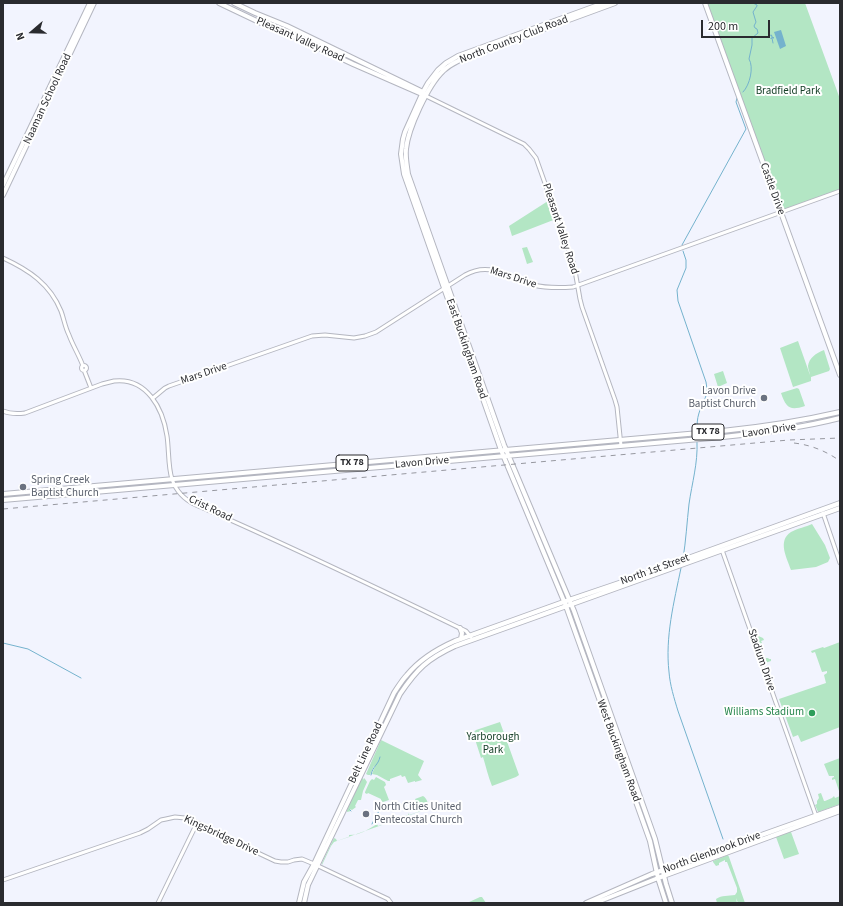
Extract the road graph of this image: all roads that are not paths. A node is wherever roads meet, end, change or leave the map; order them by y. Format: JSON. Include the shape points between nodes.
{"nodes":[{"id":1,"x":90,"y":3,"type":"edge"},
{"id":2,"x":94,"y":3,"type":"edge"},
{"id":3,"x":219,"y":3,"type":"edge"},
{"id":4,"x":234,"y":3,"type":"edge"},
{"id":5,"x":604,"y":3,"type":"edge"},
{"id":6,"x":615,"y":3,"type":"edge"},
{"id":7,"x":706,"y":3,"type":"edge"},
{"id":8,"x":424,"y":94,"type":"junction"},
{"id":9,"x":3,"y":186,"type":"edge"},
{"id":10,"x":840,"y":191,"type":"edge"},
{"id":11,"x":3,"y":196,"type":"edge"},
{"id":12,"x":781,"y":213,"type":"junction"},
{"id":13,"x":3,"y":258,"type":"edge"},
{"id":14,"x":577,"y":286,"type":"junction"},
{"id":15,"x":446,"y":287,"type":"junction"},
{"id":16,"x":840,"y":375,"type":"edge"},
{"id":17,"x":91,"y":388,"type":"junction"},
{"id":18,"x":152,"y":398,"type":"junction"},
{"id":19,"x":3,"y":411,"type":"edge"},
{"id":20,"x":840,"y":412,"type":"edge"},
{"id":21,"x":840,"y":418,"type":"edge"},
{"id":22,"x":786,"y":423,"type":"junction"},
{"id":23,"x":742,"y":429,"type":"junction"},
{"id":24,"x":768,"y":432,"type":"junction"},
{"id":25,"x":744,"y":435,"type":"junction"},
{"id":26,"x":620,"y":440,"type":"junction"},
{"id":27,"x":621,"y":446,"type":"junction"},
{"id":28,"x":503,"y":450,"type":"junction"},
{"id":29,"x":503,"y":456,"type":"junction"},
{"id":30,"x":508,"y":456,"type":"junction"},
{"id":31,"x":327,"y":465,"type":"junction"},
{"id":32,"x":327,"y":472,"type":"junction"},
{"id":33,"x":172,"y":479,"type":"junction"},
{"id":34,"x":175,"y":485,"type":"junction"},
{"id":35,"x":45,"y":490,"type":"junction"},
{"id":36,"x":3,"y":494,"type":"edge"},
{"id":37,"x":46,"y":496,"type":"junction"},
{"id":38,"x":3,"y":500,"type":"edge"},
{"id":39,"x":840,"y":503,"type":"edge"},
{"id":40,"x":840,"y":508,"type":"edge"},
{"id":41,"x":830,"y":509,"type":"junction"},
{"id":42,"x":822,"y":512,"type":"junction"},
{"id":43,"x":540,"y":538,"type":"junction"},
{"id":44,"x":721,"y":548,"type":"junction"},
{"id":45,"x":686,"y":561,"type":"junction"},
{"id":46,"x":840,"y":563,"type":"edge"},
{"id":47,"x":553,"y":568,"type":"junction"},
{"id":48,"x":609,"y":589,"type":"junction"},
{"id":49,"x":569,"y":600,"type":"junction"},
{"id":50,"x":564,"y":602,"type":"junction"},
{"id":51,"x":571,"y":604,"type":"junction"},
{"id":52,"x":566,"y":606,"type":"junction"},
{"id":53,"x":511,"y":620,"type":"junction"},
{"id":54,"x":514,"y":625,"type":"junction"},
{"id":55,"x":460,"y":628,"type":"junction"},
{"id":56,"x":470,"y":635,"type":"junction"},
{"id":57,"x":578,"y":638,"type":"junction"},
{"id":58,"x":461,"y":639,"type":"junction"},
{"id":59,"x":473,"y":640,"type":"junction"},
{"id":60,"x":588,"y":649,"type":"junction"},
{"id":61,"x":840,"y":807,"type":"edge"},
{"id":62,"x":341,"y":811,"type":"junction"},
{"id":63,"x":840,"y":811,"type":"edge"},
{"id":64,"x":816,"y":818,"type":"junction"},
{"id":65,"x":197,"y":823,"type":"junction"},
{"id":66,"x":316,"y":864,"type":"junction"},
{"id":67,"x":662,"y":870,"type":"junction"},
{"id":68,"x":657,"y":872,"type":"junction"},
{"id":69,"x":664,"y":876,"type":"junction"},
{"id":70,"x":658,"y":878,"type":"junction"},
{"id":71,"x":3,"y":880,"type":"edge"},
{"id":72,"x":158,"y":903,"type":"edge"},
{"id":73,"x":298,"y":903,"type":"edge"},
{"id":74,"x":304,"y":903,"type":"edge"},
{"id":75,"x":391,"y":903,"type":"edge"},
{"id":76,"x":586,"y":903,"type":"edge"},
{"id":77,"x":595,"y":903,"type":"edge"},
{"id":78,"x":666,"y":903,"type":"edge"},
{"id":79,"x":672,"y":903,"type":"edge"}],
"edges":[{"from":1,"to":9,"type":"main road","name":"Naaman School Road"},
{"from":2,"to":11,"type":"main road","name":"Naaman School Road"},
{"from":3,"to":8,"type":"main road","name":"Pleasant Valley Road"},
{"from":4,"to":8,"type":"main road","name":"Pleasant Valley Road","via":[[287,26]]},
{"from":5,"to":8,"type":"main road","name":"North Country Club Road","via":[[458,56],[438,70],[428,82]]},
{"from":6,"to":8,"type":"main road","name":"North Country Club Road","via":[[460,60],[444,70]]},
{"from":7,"to":12,"type":"main road","name":"Castle Drive"},
{"from":8,"to":14,"type":"street","name":"Pleasant Valley Road","via":[[515,138],[529,149],[536,158],[574,265]]},
{"from":8,"to":15,"type":"main road","name":"East Buckingham Road","via":[[405,132],[402,165]]},
{"from":10,"to":12,"type":"street","name":"Mars Drive"},
{"from":12,"to":14,"type":"street","name":"Mars Drive"},
{"from":12,"to":16,"type":"main road","name":"Castle Drive"},
{"from":13,"to":17,"type":"street","via":[[27,270],[54,296],[83,366],[81,369],[84,370]]},
{"from":14,"to":15,"type":"street","name":"Mars Drive","via":[[544,288],[496,271],[481,269],[470,272]]},
{"from":14,"to":26,"type":"street","name":"Pleasant Valley Road","via":[[617,407]]},
{"from":15,"to":18,"type":"street","name":"Mars Drive","via":[[366,336],[312,336],[169,386]]},
{"from":15,"to":28,"type":"main road","name":"East Buckingham Road"},
{"from":17,"to":18,"type":"street","name":"Crist Road","via":[[114,381],[127,382],[142,388]]},
{"from":17,"to":19,"type":"street","name":"Crist Road","via":[[25,413]]},
{"from":18,"to":33,"type":"street","name":"Crist Road","via":[[159,410],[167,436]]},
{"from":20,"to":22,"type":"main road","name":"Lavon Drive","number":"TX 78"},
{"from":21,"to":24,"type":"main road","name":"Lavon Drive","number":"TX 78"},
{"from":22,"to":23,"type":"main road","name":"Lavon Drive","number":"TX 78"},
{"from":22,"to":24,"type":"main road","via":[[783,428]]},
{"from":23,"to":25,"type":"main road"},
{"from":23,"to":26,"type":"main road","name":"Lavon Drive","number":"TX 78"},
{"from":24,"to":25,"type":"main road","name":"Lavon Drive","number":"TX 78"},
{"from":25,"to":27,"type":"main road","name":"Lavon Drive","number":"TX 78"},
{"from":26,"to":27,"type":"street","name":"Pleasant Valley Road"},
{"from":26,"to":28,"type":"main road","name":"Lavon Drive","number":"TX 78"},
{"from":27,"to":30,"type":"main road","name":"Lavon Drive","number":"TX 78"},
{"from":28,"to":29,"type":"main road","name":"East Buckingham Road"},
{"from":28,"to":30,"type":"main road","name":"East Buckingham Road"},
{"from":28,"to":31,"type":"main road","name":"Lavon Drive","number":"TX 78"},
{"from":29,"to":30,"type":"main road","name":"Lavon Drive","number":"TX 78"},
{"from":29,"to":32,"type":"main road","name":"Lavon Drive","number":"TX 78"},
{"from":29,"to":43,"type":"main road","name":"East Buckingham Road"},
{"from":30,"to":43,"type":"main road","name":"East Buckingham Road"},
{"from":31,"to":32,"type":"main road"},
{"from":31,"to":33,"type":"main road","name":"Lavon Drive","number":"TX 78"},
{"from":32,"to":34,"type":"main road","name":"Lavon Drive","number":"TX 78"},
{"from":33,"to":34,"type":"street","name":"Crist Road"},
{"from":33,"to":35,"type":"main road","name":"Lavon Drive","number":"TX 78"},
{"from":34,"to":37,"type":"main road","name":"Lavon Drive","number":"TX 78"},
{"from":34,"to":55,"type":"street","name":"Crist Road","via":[[180,494],[190,502]]},
{"from":35,"to":36,"type":"main road","name":"Lavon Drive","number":"TX 78"},
{"from":35,"to":37,"type":"main road"},
{"from":37,"to":38,"type":"main road","name":"Lavon Drive","number":"TX 78"},
{"from":39,"to":41,"type":"main road","name":"North 1st Street"},
{"from":40,"to":41,"type":"main road","name":"North 1st Street"},
{"from":41,"to":42,"type":"main road","name":"North 1st Street"},
{"from":42,"to":44,"type":"main road","name":"North 1st Street"},
{"from":42,"to":46,"type":"street"},
{"from":43,"to":47,"type":"main road","name":"East Buckingham Road"},
{"from":44,"to":45,"type":"main road","name":"North 1st Street"},
{"from":44,"to":45,"type":"main road","name":"North 1st Street"},
{"from":44,"to":64,"type":"street","name":"Stadium Drive"},
{"from":45,"to":48,"type":"main road","name":"North 1st Street"},
{"from":47,"to":49,"type":"main road","name":"East Buckingham Road"},
{"from":47,"to":50,"type":"main road","name":"East Buckingham Road"},
{"from":48,"to":49,"type":"main road","name":"North 1st Street"},
{"from":48,"to":51,"type":"main road","name":"North 1st Street"},
{"from":49,"to":50,"type":"main road","name":"North 1st Street"},
{"from":49,"to":51,"type":"main road","name":"East Buckingham Road"},
{"from":50,"to":52,"type":"main road","name":"West Buckingham Road"},
{"from":50,"to":53,"type":"main road","name":"North 1st Street"},
{"from":51,"to":52,"type":"main road","name":"North 1st Street"},
{"from":51,"to":60,"type":"main road","name":"West Buckingham Road"},
{"from":52,"to":54,"type":"main road","name":"North 1st Street"},
{"from":52,"to":57,"type":"main road","name":"West Buckingham Road"},
{"from":53,"to":54,"type":"main road"},
{"from":53,"to":56,"type":"main road","name":"North 1st Street"},
{"from":54,"to":59,"type":"main road","name":"North 1st Street"},
{"from":55,"to":56,"type":"street","name":"Crist Road"},
{"from":55,"to":58,"type":"main road"},
{"from":56,"to":58,"type":"main road","name":"Belt Line Road"},
{"from":56,"to":59,"type":"street","name":"Crist Road"},
{"from":57,"to":60,"type":"main road"},
{"from":57,"to":68,"type":"main road","name":"West Buckingham Road","via":[[650,841]]},
{"from":58,"to":62,"type":"main road","name":"Belt Line Road","via":[[431,653],[406,675],[394,693]]},
{"from":59,"to":62,"type":"main road","name":"Belt Line Road","via":[[434,657],[411,678],[400,694]]},
{"from":60,"to":67,"type":"main road","name":"West Buckingham Road","via":[[655,839]]},
{"from":61,"to":64,"type":"main road","name":"North Glenbrook Drive"},
{"from":62,"to":66,"type":"main road","name":"Belt Line Road"},
{"from":63,"to":64,"type":"main road","name":"North Glenbrook Drive"},
{"from":64,"to":67,"type":"main road","name":"North Glenbrook Drive"},
{"from":64,"to":69,"type":"main road","name":"North Glenbrook Drive"},
{"from":65,"to":66,"type":"street","name":"Kingsbridge Drive","via":[[274,861],[302,860]]},
{"from":65,"to":71,"type":"street","name":"Kingsbridge Drive","via":[[180,817],[166,819],[140,833]]},
{"from":65,"to":72,"type":"street"},
{"from":66,"to":73,"type":"main road","name":"Belt Line Road","via":[[304,882]]},
{"from":66,"to":74,"type":"main road","name":"Belt Line Road"},
{"from":66,"to":75,"type":"street","name":"Kingsbridge Drive","via":[[386,898]]},
{"from":67,"to":68,"type":"main road","name":"North Glenbrook Drive"},
{"from":67,"to":69,"type":"main road","name":"West Buckingham Road"},
{"from":68,"to":70,"type":"main road","name":"West Buckingham Road"},
{"from":68,"to":76,"type":"main road","name":"North Glenbrook Drive"},
{"from":69,"to":70,"type":"main road","name":"North Glenbrook Drive"},
{"from":69,"to":79,"type":"main road","name":"West Buckingham Road"},
{"from":70,"to":77,"type":"main road","name":"North Glenbrook Drive"},
{"from":70,"to":78,"type":"main road","name":"West Buckingham Road"}]}
